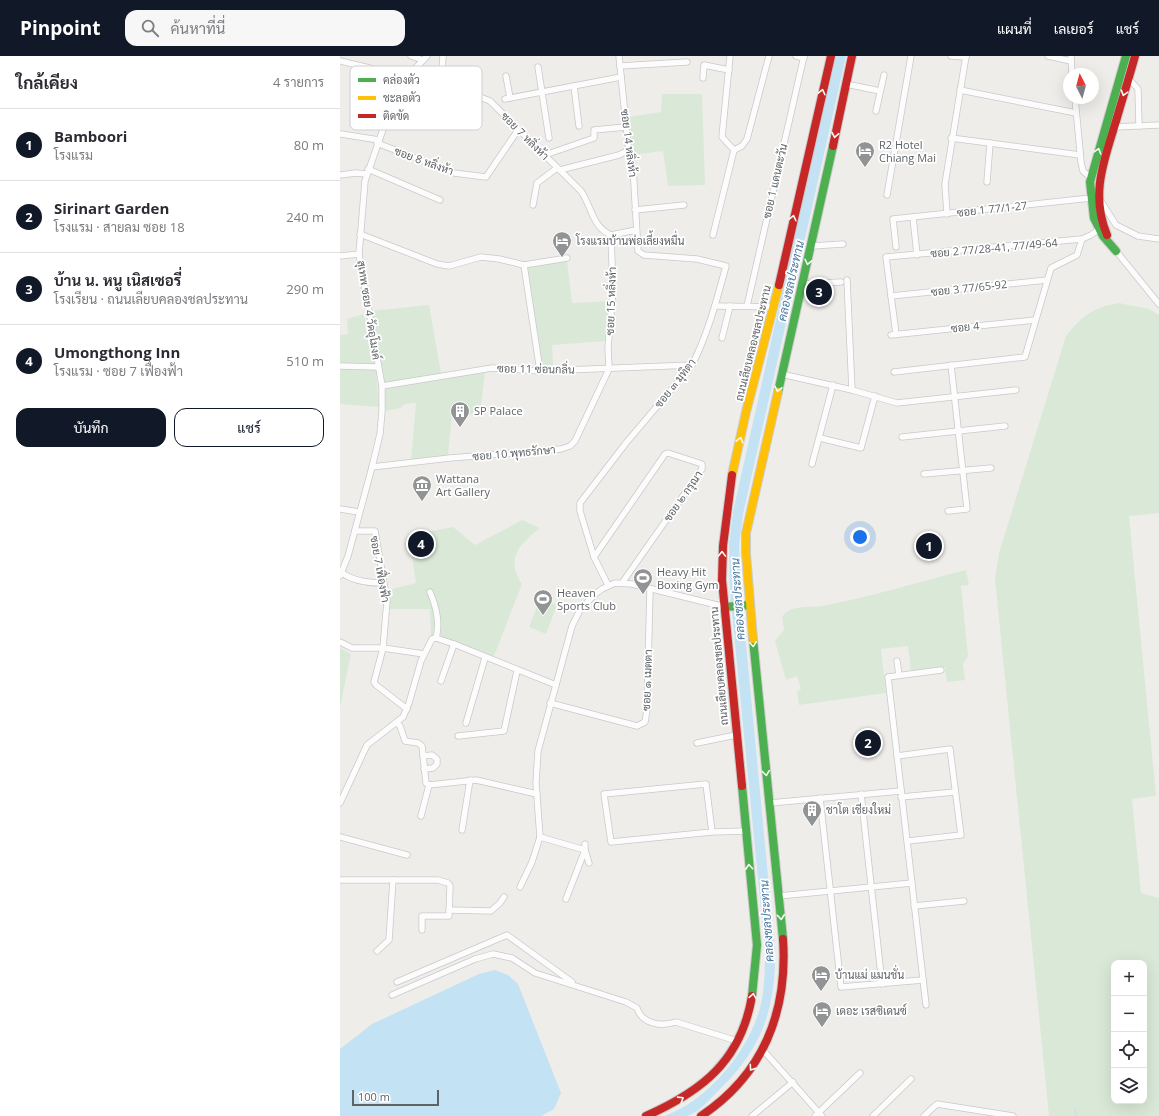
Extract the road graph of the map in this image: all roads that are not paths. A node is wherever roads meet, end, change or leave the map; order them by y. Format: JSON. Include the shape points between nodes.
{"nodes":[{"id":1,"x":411,"y":56,"type":"edge"},
{"id":2,"x":443,"y":56,"type":"edge"},
{"id":3,"x":619,"y":56,"type":"edge"},
{"id":4,"x":730,"y":56,"type":"edge"},
{"id":5,"x":769,"y":56,"type":"edge"},
{"id":6,"x":796,"y":56,"type":"edge"},
{"id":7,"x":831,"y":56,"type":"edge"},
{"id":8,"x":852,"y":56,"type":"edge"},
{"id":9,"x":911,"y":56,"type":"edge"},
{"id":10,"x":951,"y":56,"type":"edge"},
{"id":11,"x":966,"y":56,"type":"edge"},
{"id":12,"x":1048,"y":56,"type":"edge"},
{"id":13,"x":1126,"y":56,"type":"edge"},
{"id":14,"x":1135,"y":56,"type":"edge"},
{"id":15,"x":804,"y":57,"type":"edge"},
{"id":16,"x":425,"y":58,"type":"edge"},
{"id":17,"x":1071,"y":58,"type":"edge"},
{"id":18,"x":340,"y":61,"type":"edge"},
{"id":19,"x":687,"y":62,"type":"dead end"},
{"id":20,"x":359,"y":66,"type":"edge"},
{"id":21,"x":417,"y":66,"type":"edge"},
{"id":22,"x":442,"y":66,"type":"edge"},
{"id":23,"x":620,"y":66,"type":"junction"},
{"id":24,"x":538,"y":67,"type":"dead end"},
{"id":25,"x":1072,"y":68,"type":"edge"},
{"id":26,"x":729,"y":70,"type":"junction"},
{"id":27,"x":884,"y":75,"type":"dead end"},
{"id":28,"x":506,"y":76,"type":"dead end"},
{"id":29,"x":621,"y":76,"type":"junction"},
{"id":30,"x":703,"y":78,"type":"dead end"},
{"id":31,"x":1128,"y":78,"type":"junction"},
{"id":32,"x":846,"y":84,"type":"junction"},
{"id":33,"x":574,"y":86,"type":"junction"},
{"id":34,"x":960,"y":90,"type":"junction"},
{"id":35,"x":880,"y":91,"type":"junction"},
{"id":36,"x":542,"y":92,"type":"junction"},
{"id":37,"x":482,"y":98,"type":"edge"},
{"id":38,"x":1075,"y":104,"type":"edge"},
{"id":39,"x":876,"y":111,"type":"dead end"},
{"id":40,"x":1076,"y":113,"type":"junction"},
{"id":41,"x":1159,"y":125,"type":"edge"},
{"id":42,"x":580,"y":126,"type":"dead end"},
{"id":43,"x":1139,"y":126,"type":"junction"},
{"id":44,"x":626,"y":127,"type":"junction"},
{"id":45,"x":1114,"y":127,"type":"junction"},
{"id":46,"x":382,"y":130,"type":"edge"},
{"id":47,"x":518,"y":130,"type":"junction"},
{"id":48,"x":342,"y":134,"type":"dead end"},
{"id":49,"x":549,"y":138,"type":"dead end"},
{"id":50,"x":951,"y":138,"type":"junction"},
{"id":51,"x":378,"y":142,"type":"junction"},
{"id":52,"x":990,"y":143,"type":"junction"},
{"id":53,"x":629,"y":150,"type":"junction"},
{"id":54,"x":734,"y":150,"type":"junction"},
{"id":55,"x":545,"y":155,"type":"junction"},
{"id":56,"x":1080,"y":155,"type":"junction"},
{"id":57,"x":559,"y":169,"type":"junction"},
{"id":58,"x":368,"y":171,"type":"junction"},
{"id":59,"x":340,"y":175,"type":"edge"},
{"id":60,"x":1091,"y":180,"type":"junction"},
{"id":61,"x":987,"y":182,"type":"dead end"},
{"id":62,"x":1100,"y":183,"type":"junction"},
{"id":63,"x":888,"y":195,"type":"dead end"},
{"id":64,"x":1095,"y":198,"type":"junction"},
{"id":65,"x":440,"y":200,"type":"dead end"},
{"id":66,"x":533,"y":205,"type":"dead end"},
{"id":67,"x":684,"y":205,"type":"dead end"},
{"id":68,"x":635,"y":210,"type":"junction"},
{"id":69,"x":947,"y":214,"type":"junction"},
{"id":70,"x":913,"y":217,"type":"junction"},
{"id":71,"x":1099,"y":229,"type":"junction"},
{"id":72,"x":636,"y":230,"type":"junction"},
{"id":73,"x":360,"y":234,"type":"junction"},
{"id":74,"x":611,"y":235,"type":"junction"},
{"id":75,"x":713,"y":235,"type":"dead end"},
{"id":76,"x":1082,"y":239,"type":"junction"},
{"id":77,"x":1159,"y":239,"type":"edge"},
{"id":78,"x":843,"y":244,"type":"dead end"},
{"id":79,"x":812,"y":246,"type":"junction"},
{"id":80,"x":896,"y":247,"type":"dead end"},
{"id":81,"x":1116,"y":251,"type":"junction"},
{"id":82,"x":359,"y":254,"type":"junction"},
{"id":83,"x":917,"y":255,"type":"junction"},
{"id":84,"x":340,"y":256,"type":"edge"},
{"id":85,"x":567,"y":258,"type":"dead end"},
{"id":86,"x":524,"y":265,"type":"junction"},
{"id":87,"x":1048,"y":280,"type":"junction"},
{"id":88,"x":803,"y":284,"type":"junction"},
{"id":89,"x":891,"y":296,"type":"junction"},
{"id":90,"x":1159,"y":304,"type":"edge"},
{"id":91,"x":715,"y":306,"type":"junction"},
{"id":92,"x":730,"y":306,"type":"junction"},
{"id":93,"x":747,"y":306,"type":"junction"},
{"id":94,"x":773,"y":307,"type":"junction"},
{"id":95,"x":1034,"y":320,"type":"junction"},
{"id":96,"x":722,"y":338,"type":"dead end"},
{"id":97,"x":692,"y":365,"type":"junction"},
{"id":98,"x":951,"y":365,"type":"junction"},
{"id":99,"x":340,"y":366,"type":"edge"},
{"id":100,"x":378,"y":367,"type":"junction"},
{"id":101,"x":609,"y":369,"type":"junction"},
{"id":102,"x":540,"y":370,"type":"junction"},
{"id":103,"x":894,"y":372,"type":"dead end"},
{"id":104,"x":781,"y":374,"type":"junction"},
{"id":105,"x":834,"y":385,"type":"junction"},
{"id":106,"x":382,"y":386,"type":"junction"},
{"id":107,"x":852,"y":390,"type":"junction"},
{"id":108,"x":1016,"y":390,"type":"dead end"},
{"id":109,"x":875,"y":396,"type":"junction"},
{"id":110,"x":955,"y":397,"type":"junction"},
{"id":111,"x":1005,"y":426,"type":"dead end"},
{"id":112,"x":959,"y":431,"type":"junction"},
{"id":113,"x":902,"y":437,"type":"dead end"},
{"id":114,"x":820,"y":438,"type":"junction"},
{"id":115,"x":812,"y":464,"type":"dead end"},
{"id":116,"x":372,"y":467,"type":"junction"},
{"id":117,"x":991,"y":468,"type":"dead end"},
{"id":118,"x":963,"y":470,"type":"junction"},
{"id":119,"x":924,"y":474,"type":"dead end"},
{"id":120,"x":340,"y":509,"type":"edge"},
{"id":121,"x":948,"y":511,"type":"dead end"},
{"id":122,"x":359,"y":512,"type":"junction"},
{"id":123,"x":355,"y":531,"type":"junction"},
{"id":124,"x":594,"y":557,"type":"junction"},
{"id":125,"x":341,"y":574,"type":"edge"},
{"id":126,"x":622,"y":582,"type":"junction"},
{"id":127,"x":384,"y":583,"type":"junction"},
{"id":128,"x":608,"y":585,"type":"junction"},
{"id":129,"x":650,"y":589,"type":"junction"},
{"id":130,"x":430,"y":592,"type":"dead end"},
{"id":131,"x":746,"y":605,"type":"junction"},
{"id":132,"x":727,"y":607,"type":"junction"},
{"id":133,"x":436,"y":638,"type":"junction"},
{"id":134,"x":340,"y":642,"type":"edge"},
{"id":135,"x":454,"y":644,"type":"junction"},
{"id":136,"x":383,"y":648,"type":"junction"},
{"id":137,"x":424,"y":654,"type":"junction"},
{"id":138,"x":485,"y":658,"type":"junction"},
{"id":139,"x":897,"y":660,"type":"dead end"},
{"id":140,"x":941,"y":670,"type":"dead end"},
{"id":141,"x":517,"y":671,"type":"junction"},
{"id":142,"x":899,"y":675,"type":"junction"},
{"id":143,"x":441,"y":681,"type":"dead end"},
{"id":144,"x":556,"y":685,"type":"junction"},
{"id":145,"x":550,"y":703,"type":"junction"},
{"id":146,"x":407,"y":709,"type":"junction"},
{"id":147,"x":397,"y":723,"type":"junction"},
{"id":148,"x":466,"y":723,"type":"dead end"},
{"id":149,"x":736,"y":735,"type":"junction"},
{"id":150,"x":458,"y":736,"type":"dead end"},
{"id":151,"x":697,"y":743,"type":"dead end"},
{"id":152,"x":423,"y":756,"type":"junction"},
{"id":153,"x":897,"y":756,"type":"junction"},
{"id":154,"x":424,"y":769,"type":"junction"},
{"id":155,"x":470,"y":780,"type":"junction"},
{"id":156,"x":429,"y":785,"type":"junction"},
{"id":157,"x":900,"y":791,"type":"junction"},
{"id":158,"x":955,"y":792,"type":"junction"},
{"id":159,"x":537,"y":794,"type":"junction"},
{"id":160,"x":861,"y":794,"type":"junction"},
{"id":161,"x":901,"y":797,"type":"junction"},
{"id":162,"x":820,"y":798,"type":"junction"},
{"id":163,"x":340,"y":803,"type":"edge"},
{"id":164,"x":770,"y":804,"type":"junction"},
{"id":165,"x":422,"y":816,"type":"dead end"},
{"id":166,"x":462,"y":830,"type":"dead end"},
{"id":167,"x":746,"y":831,"type":"junction"},
{"id":168,"x":712,"y":832,"type":"junction"},
{"id":169,"x":340,"y":837,"type":"edge"},
{"id":170,"x":540,"y":837,"type":"junction"},
{"id":171,"x":908,"y":841,"type":"junction"},
{"id":172,"x":585,"y":847,"type":"junction"},
{"id":173,"x":407,"y":855,"type":"dead end"},
{"id":174,"x":589,"y":863,"type":"dead end"},
{"id":175,"x":340,"y":880,"type":"edge"},
{"id":176,"x":393,"y":880,"type":"junction"},
{"id":177,"x":912,"y":883,"type":"junction"},
{"id":178,"x":520,"y":886,"type":"dead end"},
{"id":179,"x":871,"y":886,"type":"junction"},
{"id":180,"x":831,"y":890,"type":"junction"},
{"id":181,"x":779,"y":896,"type":"junction"},
{"id":182,"x":504,"y":897,"type":"dead end"},
{"id":183,"x":566,"y":899,"type":"dead end"},
{"id":184,"x":964,"y":901,"type":"dead end"},
{"id":185,"x":914,"y":906,"type":"junction"},
{"id":186,"x":450,"y":910,"type":"junction"},
{"id":187,"x":422,"y":930,"type":"dead end"},
{"id":188,"x":377,"y":951,"type":"dead end"},
{"id":189,"x":923,"y":980,"type":"junction"},
{"id":190,"x":397,"y":982,"type":"dead end"},
{"id":191,"x":882,"y":984,"type":"junction"},
{"id":192,"x":577,"y":986,"type":"junction"},
{"id":193,"x":392,"y":995,"type":"dead end"},
{"id":194,"x":926,"y":1005,"type":"dead end"},
{"id":195,"x":738,"y":1041,"type":"junction"},
{"id":196,"x":763,"y":1050,"type":"junction"},
{"id":197,"x":860,"y":1073,"type":"dead end"},
{"id":198,"x":911,"y":1079,"type":"dead end"},
{"id":199,"x":793,"y":1082,"type":"junction"},
{"id":200,"x":819,"y":1115,"type":"edge"},
{"id":201,"x":646,"y":1116,"type":"edge"},
{"id":202,"x":701,"y":1116,"type":"edge"},
{"id":203,"x":752,"y":1116,"type":"edge"},
{"id":204,"x":873,"y":1116,"type":"edge"},
{"id":205,"x":924,"y":1116,"type":"edge"},
{"id":206,"x":1013,"y":1116,"type":"edge"}],
"edges":[{"from":1,"to":16,"type":"street"},
{"from":2,"to":22,"type":"street","name":"ซอย 7 หลิ่งห้า"},
{"from":3,"to":23,"type":"street","name":"ซอย 14 หลิ่งห้า"},
{"from":4,"to":26,"type":"street"},
{"from":5,"to":54,"type":"street","via":[[747,139],[742,146]]},
{"from":6,"to":15,"type":"street"},
{"from":94,"to":7,"type":"main road","name":"ถนนเลียบคลองชลประทาน","one_way":true},
{"from":8,"to":32,"type":"main road"},
{"from":9,"to":63,"type":"street"},
{"from":10,"to":11,"type":"street"},
{"from":11,"to":34,"type":"street"},
{"from":12,"to":17,"type":"street"},
{"from":60,"to":13,"type":"main road","one_way":true},
{"from":14,"to":31,"type":"main road"},
{"from":15,"to":93,"type":"street","name":"ซอย 1 แดนตะวัน"},
{"from":16,"to":21,"type":"street","name":"สุเทพ ซอย 4 วัดอุโมงค์"},
{"from":17,"to":25,"type":"street"},
{"from":18,"to":20,"type":"street"},
{"from":19,"to":23,"type":"street"},
{"from":23,"to":29,"type":"street","name":"ซอย 14 หลิ่งห้า"},
{"from":24,"to":36,"type":"street"},
{"from":26,"to":30,"type":"street","via":[[704,65]]},
{"from":26,"to":54,"type":"street","via":[[722,137]]},
{"from":27,"to":35,"type":"street"},
{"from":28,"to":36,"type":"street","via":[[507,99]]},
{"from":29,"to":33,"type":"street"},
{"from":29,"to":44,"type":"street","name":"ซอย 14 หลิ่งห้า"},
{"from":31,"to":43,"type":"street","via":[[1138,89]]},
{"from":31,"to":45,"type":"main road","one_way":true},
{"from":32,"to":35,"type":"street"},
{"from":32,"to":79,"type":"main road","one_way":true},
{"from":33,"to":36,"type":"street"},
{"from":33,"to":42,"type":"street"},
{"from":34,"to":40,"type":"street"},
{"from":34,"to":50,"type":"street"},
{"from":35,"to":39,"type":"street"},
{"from":36,"to":49,"type":"street"},
{"from":37,"to":47,"type":"street","name":"ซอย 7 หลิ่งห้า","via":[[490,101]]},
{"from":38,"to":40,"type":"street"},
{"from":40,"to":56,"type":"street"},
{"from":41,"to":43,"type":"street"},
{"from":43,"to":45,"type":"street"},
{"from":44,"to":53,"type":"street","name":"ซอย 14 หลิ่งห้า"},
{"from":44,"to":55,"type":"street","via":[[594,130],[594,138]]},
{"from":45,"to":62,"type":"main road"},
{"from":46,"to":51,"type":"street","name":"สุเทพ ซอย 4 วัดอุโมงค์"},
{"from":47,"to":51,"type":"street","name":"ซอย 8 หลิ่งห้า","via":[[486,177],[454,173]]},
{"from":47,"to":55,"type":"street","name":"ซอย 7 หลิ่งห้า"},
{"from":48,"to":51,"type":"street"},
{"from":50,"to":52,"type":"street"},
{"from":50,"to":69,"type":"street","via":[[945,184]]},
{"from":51,"to":58,"type":"street","name":"สุเทพ ซอย 4 วัดอุโมงค์"},
{"from":52,"to":56,"type":"street"},
{"from":52,"to":61,"type":"street"},
{"from":53,"to":57,"type":"street","via":[[619,155]]},
{"from":53,"to":68,"type":"street","name":"ซอย 14 หลิ่งห้า","via":[[633,167]]},
{"from":54,"to":75,"type":"street"},
{"from":55,"to":57,"type":"street","name":"ซอย 7 หลิ่งห้า"},
{"from":56,"to":60,"type":"street","via":[[1083,170]]},
{"from":57,"to":66,"type":"street","via":[[537,183]]},
{"from":57,"to":74,"type":"street","name":"ซอย 7 หลิ่งห้า","via":[[581,190],[596,224],[603,232]]},
{"from":58,"to":59,"type":"street"},
{"from":58,"to":65,"type":"street"},
{"from":58,"to":73,"type":"street","name":"สุเทพ ซอย 4 วัดอุโมงค์"},
{"from":60,"to":62,"type":"main road"},
{"from":60,"to":64,"type":"main road"},
{"from":62,"to":64,"type":"main road"},
{"from":64,"to":69,"type":"street","name":"ซอย 1 77/1-27"},
{"from":64,"to":71,"type":"main road","via":[[1094,218]]},
{"from":64,"to":77,"type":"street","via":[[1116,225],[1138,236]]},
{"from":64,"to":81,"type":"main road","via":[[1104,230]]},
{"from":67,"to":68,"type":"street"},
{"from":68,"to":72,"type":"street","name":"ซอย 14 หลิ่งห้า"},
{"from":69,"to":70,"type":"street","name":"ซอย 1 77/1-27"},
{"from":70,"to":80,"type":"street","name":"ซอย 1 77/1-27","via":[[893,220]]},
{"from":70,"to":83,"type":"street"},
{"from":71,"to":76,"type":"street","name":"ซอย 2 77/28-41, 77/49-64"},
{"from":71,"to":81,"type":"main road"},
{"from":72,"to":74,"type":"street"},
{"from":72,"to":91,"type":"street","name":"ซอย ๓ มุทิตา","via":[[638,251],[641,254],[697,258],[726,266]]},
{"from":73,"to":82,"type":"street","name":"สุเทพ ซอย 4 วัดอุโมงค์"},
{"from":73,"to":86,"type":"street","via":[[437,264],[449,266],[481,257]]},
{"from":74,"to":101,"type":"street","name":"ซอย 15 หลิ่งห้า","via":[[613,291],[608,347]]},
{"from":76,"to":83,"type":"street","name":"ซอย 2 77/28-41, 77/49-64"},
{"from":76,"to":87,"type":"street","via":[[1077,255],[1053,266]]},
{"from":78,"to":79,"type":"street"},
{"from":79,"to":88,"type":"main road","one_way":true},
{"from":81,"to":90,"type":"street"},
{"from":82,"to":84,"type":"street"},
{"from":82,"to":100,"type":"street","name":"สุเทพ ซอย 4 วัดอุโมงค์"},
{"from":83,"to":89,"type":"street","name":"ซอย 2 77/28-41, 77/49-64","via":[[886,257]]},
{"from":85,"to":86,"type":"street"},
{"from":86,"to":102,"type":"street"},
{"from":87,"to":89,"type":"street","name":"ซอย 3 77/65-92"},
{"from":87,"to":95,"type":"street"},
{"from":88,"to":104,"type":"main road"},
{"from":88,"to":107,"type":"street","via":[[844,281]]},
{"from":89,"to":95,"type":"street","name":"ซอย 4","via":[[893,334]]},
{"from":91,"to":92,"type":"street"},
{"from":91,"to":97,"type":"street","name":"ซอย ๓ มุทิตา"},
{"from":92,"to":93,"type":"street"},
{"from":92,"to":96,"type":"street"},
{"from":93,"to":94,"type":"street"},
{"from":132,"to":94,"type":"main road","name":"ถนนเลียบคลองชลประทาน","one_way":true,"via":[[722,557],[727,503],[734,464]]},
{"from":95,"to":98,"type":"street","via":[[1025,357]]},
{"from":97,"to":101,"type":"street","name":"ซอย 11 ซ่อนกลิ่น"},
{"from":97,"to":124,"type":"street","name":"ซอย ๓ มุทิตา","via":[[626,443],[580,503],[580,511]]},
{"from":98,"to":103,"type":"street"},
{"from":98,"to":110,"type":"street"},
{"from":99,"to":100,"type":"street"},
{"from":100,"to":106,"type":"street","name":"สุเทพ ซอย 4 วัดอุโมงค์"},
{"from":101,"to":102,"type":"street","name":"ซอย 11 ซ่อนกลิ่น"},
{"from":101,"to":116,"type":"street","name":"ซอย 10 พุทธรักษา","via":[[575,441],[570,446],[561,449]]},
{"from":102,"to":106,"type":"street","name":"ซอย 11 ซ่อนกลิ่น","via":[[492,368]]},
{"from":104,"to":105,"type":"street"},
{"from":104,"to":131,"type":"main road","one_way":true,"via":[[746,533]]},
{"from":105,"to":107,"type":"street"},
{"from":105,"to":114,"type":"street"},
{"from":106,"to":116,"type":"street","name":"สุเทพ ซอย 4 วัดอุโมงค์","via":[[380,434]]},
{"from":107,"to":109,"type":"street"},
{"from":108,"to":110,"type":"street"},
{"from":109,"to":110,"type":"street","via":[[897,403]]},
{"from":109,"to":114,"type":"street","via":[[861,448]]},
{"from":110,"to":112,"type":"street"},
{"from":111,"to":112,"type":"street"},
{"from":112,"to":113,"type":"street"},
{"from":112,"to":118,"type":"street"},
{"from":114,"to":115,"type":"street"},
{"from":116,"to":122,"type":"street","name":"สุเทพ ซอย 4 วัดอุโมงค์"},
{"from":117,"to":118,"type":"street"},
{"from":118,"to":119,"type":"street"},
{"from":118,"to":121,"type":"street","via":[[967,509]]},
{"from":120,"to":122,"type":"street"},
{"from":122,"to":123,"type":"street","name":"สุเทพ ซอย 4 วัดอุโมงค์"},
{"from":123,"to":125,"type":"street","name":"สุเทพ ซอย 4 วัดอุโมงค์"},
{"from":123,"to":127,"type":"street","name":"ซอย 7 เฟื่องฟ้า","via":[[375,531]]},
{"from":124,"to":126,"type":"street","name":"ซอย ๒ กรุณา","via":[[666,454],[702,464],[702,469]]},
{"from":124,"to":128,"type":"street","name":"ซอย ๓ มุทิตา"},
{"from":125,"to":127,"type":"street","via":[[374,583]]},
{"from":126,"to":128,"type":"street"},
{"from":126,"to":129,"type":"street"},
{"from":127,"to":136,"type":"street","name":"ซอย 7 เฟื่องฟ้า","via":[[386,601]]},
{"from":128,"to":144,"type":"street","via":[[595,594],[575,618]]},
{"from":129,"to":132,"type":"street"},
{"from":129,"to":145,"type":"street","name":"ซอย ๑ เมตตา","via":[[645,722],[637,726]]},
{"from":130,"to":133,"type":"street","via":[[438,621]]},
{"from":131,"to":132,"type":"main road"},
{"from":131,"to":164,"type":"main road","one_way":true},
{"from":132,"to":149,"type":"main road","name":"ถนนเลียบคลองชลประทาน"},
{"from":133,"to":135,"type":"street"},
{"from":133,"to":137,"type":"street","via":[[432,639]]},
{"from":134,"to":136,"type":"street","via":[[352,648]]},
{"from":135,"to":138,"type":"street"},
{"from":135,"to":143,"type":"street"},
{"from":136,"to":137,"type":"street"},
{"from":136,"to":146,"type":"street","name":"ซอย 7 เฟื่องฟ้า","via":[[374,682]]},
{"from":137,"to":146,"type":"street"},
{"from":138,"to":141,"type":"street"},
{"from":138,"to":148,"type":"street"},
{"from":139,"to":142,"type":"street"},
{"from":140,"to":142,"type":"street"},
{"from":141,"to":144,"type":"street"},
{"from":141,"to":150,"type":"street","via":[[504,731]]},
{"from":142,"to":153,"type":"street","via":[[888,677]]},
{"from":144,"to":145,"type":"street"},
{"from":145,"to":159,"type":"street","via":[[538,751]]},
{"from":146,"to":147,"type":"street"},
{"from":147,"to":152,"type":"street","via":[[405,741],[420,744]]},
{"from":147,"to":163,"type":"street","via":[[367,745]]},
{"from":149,"to":151,"type":"street"},
{"from":149,"to":167,"type":"main road","name":"ถนนเลียบคลองชลประทาน"},
{"from":152,"to":154,"type":"street"},
{"from":152,"to":154,"type":"street","via":[[432,755],[437,759],[437,764],[433,768]]},
{"from":153,"to":157,"type":"street"},
{"from":153,"to":158,"type":"street","via":[[950,749]]},
{"from":154,"to":156,"type":"street","via":[[426,783]]},
{"from":155,"to":156,"type":"street"},
{"from":155,"to":159,"type":"street"},
{"from":155,"to":166,"type":"street"},
{"from":156,"to":165,"type":"street"},
{"from":157,"to":160,"type":"street"},
{"from":157,"to":161,"type":"street"},
{"from":158,"to":161,"type":"street"},
{"from":158,"to":171,"type":"street","via":[[961,835]]},
{"from":159,"to":170,"type":"street"},
{"from":160,"to":162,"type":"street"},
{"from":160,"to":179,"type":"street"},
{"from":161,"to":171,"type":"street"},
{"from":162,"to":164,"type":"street"},
{"from":162,"to":180,"type":"street"},
{"from":164,"to":181,"type":"main road"},
{"from":167,"to":168,"type":"street"},
{"from":195,"to":167,"type":"main road","name":"ถนนเลียบคลองชลประทาน","one_way":true,"via":[[751,1004],[757,945]]},
{"from":168,"to":168,"type":"street","via":[[611,842],[604,794],[706,784]]},
{"from":169,"to":173,"type":"street"},
{"from":170,"to":172,"type":"street"},
{"from":170,"to":178,"type":"street","via":[[532,862]]},
{"from":171,"to":177,"type":"street"},
{"from":172,"to":174,"type":"street"},
{"from":172,"to":183,"type":"street"},
{"from":175,"to":176,"type":"street"},
{"from":176,"to":186,"type":"street","via":[[438,880],[448,883]]},
{"from":176,"to":188,"type":"street","via":[[389,940]]},
{"from":177,"to":179,"type":"street"},
{"from":177,"to":185,"type":"street"},
{"from":179,"to":180,"type":"street"},
{"from":179,"to":191,"type":"street"},
{"from":180,"to":181,"type":"street"},
{"from":180,"to":191,"type":"street","via":[[841,988]]},
{"from":181,"to":196,"type":"main road","one_way":true,"via":[[784,985]]},
{"from":182,"to":186,"type":"street","via":[[491,911]]},
{"from":184,"to":185,"type":"street"},
{"from":185,"to":189,"type":"street"},
{"from":186,"to":187,"type":"street","via":[[449,916],[422,916]]},
{"from":189,"to":191,"type":"street"},
{"from":189,"to":194,"type":"street"},
{"from":190,"to":192,"type":"street","via":[[507,936]]},
{"from":192,"to":193,"type":"street","via":[[535,972],[512,958],[493,954],[475,959]]},
{"from":192,"to":195,"type":"street","via":[[632,1005],[637,1008],[644,1020],[668,1025],[676,1022]]},
{"from":201,"to":195,"type":"main road","name":"ถนนเลียบคลองชลประทาน","one_way":true,"via":[[674,1104],[695,1090],[727,1058]]},
{"from":196,"to":199,"type":"street"},
{"from":196,"to":202,"type":"main road","one_way":true,"via":[[736,1088]]},
{"from":197,"to":200,"type":"street"},
{"from":198,"to":204,"type":"street"},
{"from":199,"to":200,"type":"street"},
{"from":199,"to":203,"type":"street"},
{"from":205,"to":206,"type":"street","via":[[937,1104]]}]}
